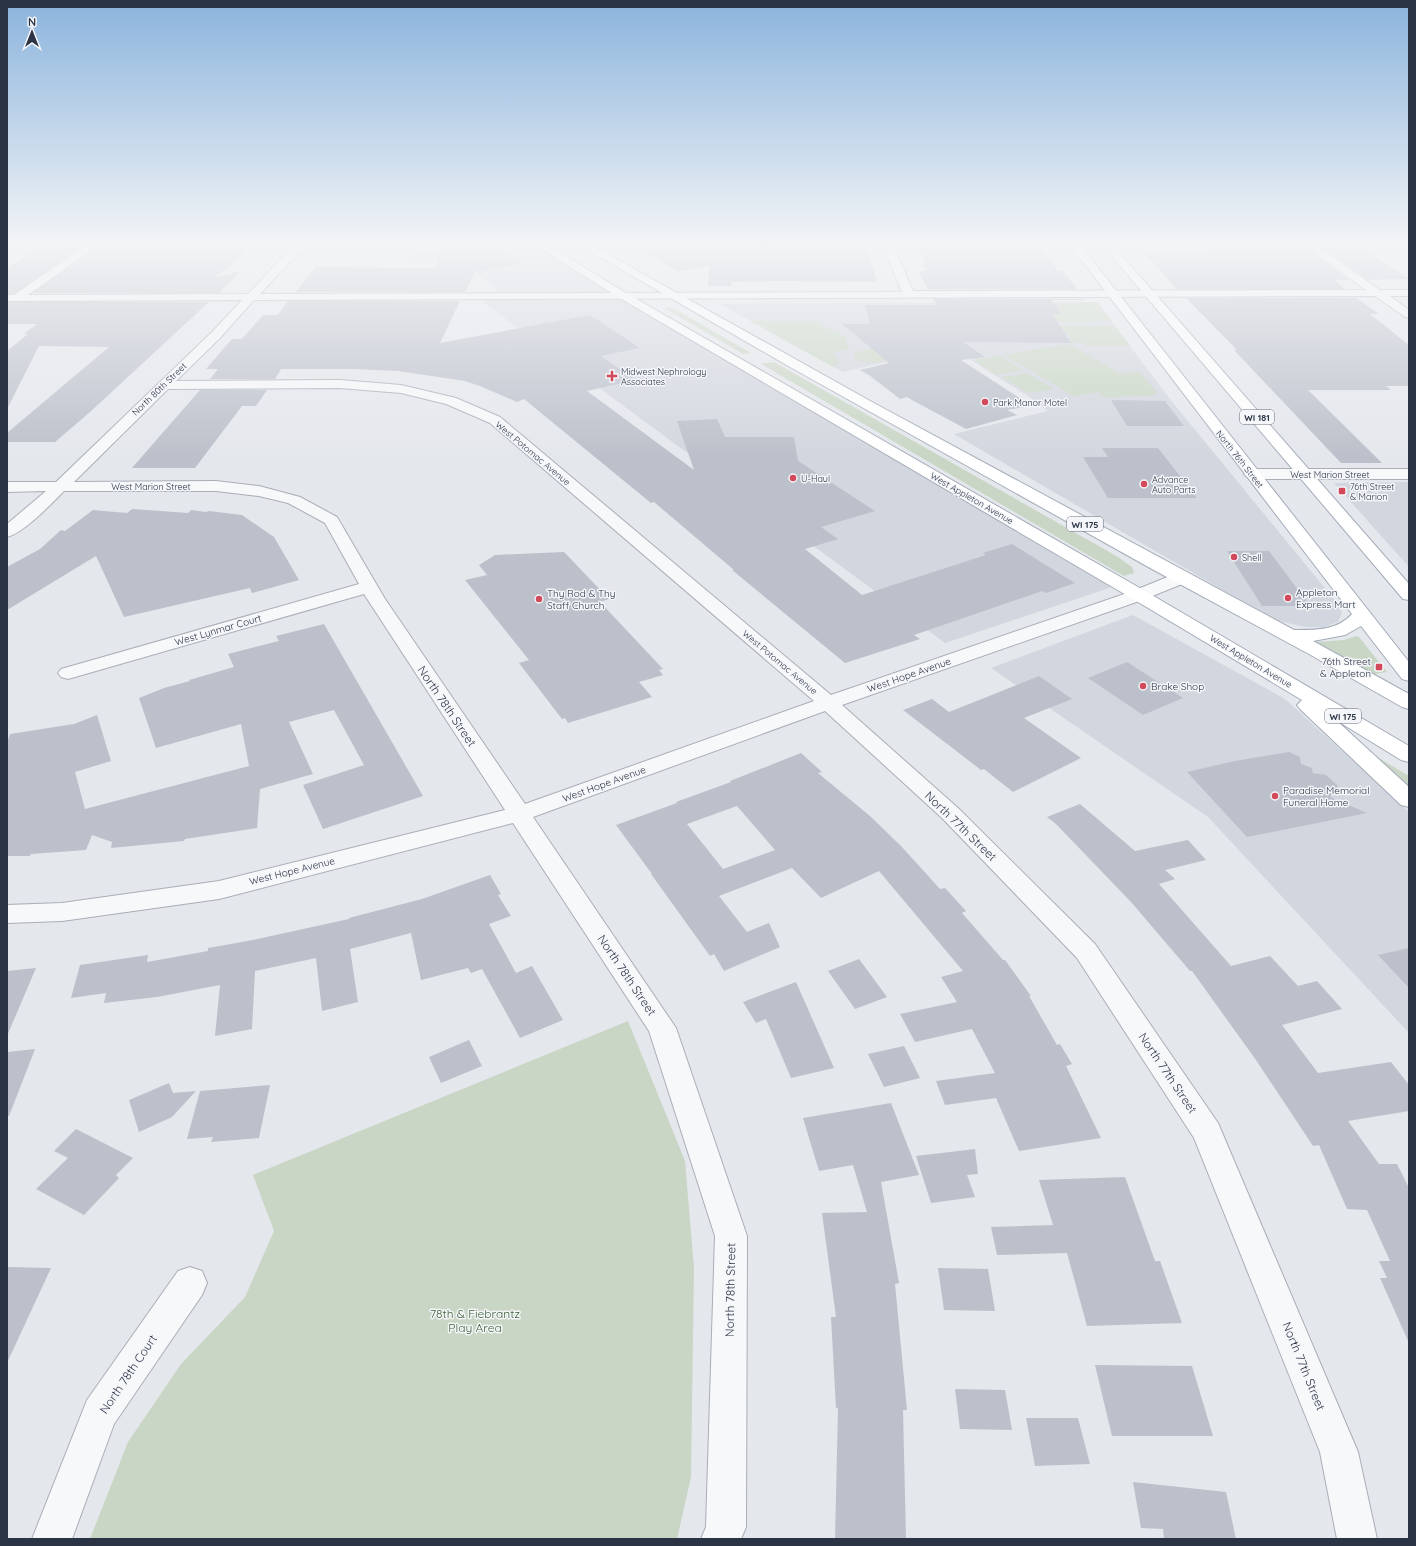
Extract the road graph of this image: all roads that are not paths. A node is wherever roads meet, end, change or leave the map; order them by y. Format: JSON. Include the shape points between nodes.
{"nodes":[{"id":1,"x":236,"y":313,"type":"edge"},
{"id":2,"x":653,"y":313,"type":"edge"},
{"id":3,"x":703,"y":313,"type":"edge"},
{"id":4,"x":1128,"y":313,"type":"edge"},
{"id":5,"x":1167,"y":313,"type":"edge"},
{"id":6,"x":163,"y":385,"type":"junction"},
{"id":7,"x":1252,"y":474,"type":"junction"},
{"id":8,"x":1306,"y":474,"type":"junction"},
{"id":9,"x":1409,"y":474,"type":"edge"},
{"id":10,"x":7,"y":487,"type":"edge"},
{"id":11,"x":60,"y":487,"type":"junction"},
{"id":12,"x":294,"y":500,"type":"joint"},
{"id":13,"x":7,"y":532,"type":"edge"},
{"id":14,"x":1181,"y":578,"type":"junction"},
{"id":15,"x":368,"y":586,"type":"junction"},
{"id":16,"x":1139,"y":595,"type":"junction"},
{"id":17,"x":1409,"y":595,"type":"edge"},
{"id":18,"x":1362,"y":615,"type":"junction"},
{"id":19,"x":1289,"y":636,"type":"junction"},
{"id":20,"x":68,"y":673,"type":"dead end"},
{"id":21,"x":1409,"y":675,"type":"edge"},
{"id":22,"x":1277,"y":676,"type":"junction"},
{"id":23,"x":828,"y":703,"type":"junction"},
{"id":24,"x":1409,"y":704,"type":"edge"},
{"id":25,"x":1409,"y":755,"type":"edge"},
{"id":26,"x":1409,"y":800,"type":"edge"},
{"id":27,"x":520,"y":814,"type":"junction"},
{"id":28,"x":7,"y":914,"type":"edge"},
{"id":29,"x":190,"y":1283,"type":"dead end"},
{"id":30,"x":52,"y":1539,"type":"edge"},
{"id":31,"x":721,"y":1539,"type":"edge"},
{"id":32,"x":1357,"y":1539,"type":"edge"}],
"edges":[{"from":1,"to":6,"type":"street","name":"North 80th Street"},
{"from":2,"to":16,"type":"main road","name":"West Appleton Avenue","number":"WI 175"},
{"from":3,"to":14,"type":"main road","number":"WI 175"},
{"from":4,"to":7,"type":"main road","name":"North 76th Street"},
{"from":5,"to":8,"type":"main road","number":"WI 181"},
{"from":6,"to":11,"type":"street","name":"North 80th Street"},
{"from":6,"to":23,"type":"street","name":"West Potomac Avenue","via":[[340,384],[401,389],[451,401],[495,420]]},
{"from":7,"to":8,"type":"street","name":"West Marion Street"},
{"from":7,"to":18,"type":"main road","name":"North 76th Street"},
{"from":8,"to":9,"type":"street","name":"West Marion Street"},
{"from":8,"to":17,"type":"main road","number":"WI 181"},
{"from":10,"to":11,"type":"street","name":"West Marion Street"},
{"from":11,"to":12,"type":"street","name":"West Marion Street","via":[[216,486],[259,491]]},
{"from":11,"to":13,"type":"street","name":"North 80th Street","via":[[34,512]]},
{"from":12,"to":15,"type":"street","name":"North 78th Street","via":[[331,520]]},
{"from":14,"to":16,"type":"street","name":"West Hope Avenue"},
{"from":14,"to":19,"type":"main road","number":"WI 175"},
{"from":15,"to":20,"type":"street","name":"West Lynmar Court"},
{"from":15,"to":27,"type":"street","name":"North 78th Street"},
{"from":16,"to":22,"type":"main road","name":"West Appleton Avenue","number":"WI 175"},
{"from":16,"to":23,"type":"street","name":"West Hope Avenue"},
{"from":18,"to":19,"type":"main road","via":[[1357,622],[1337,631]]},
{"from":18,"to":21,"type":"main road","name":"North 76th Street"},
{"from":19,"to":24,"type":"main road","number":"WI 175"},
{"from":22,"to":25,"type":"main road","name":"West Appleton Avenue","number":"WI 175"},
{"from":22,"to":26,"type":"main road"},
{"from":23,"to":27,"type":"street","name":"West Hope Avenue"},
{"from":23,"to":32,"type":"street","name":"North 77th Street","via":[[950,813],[1086,951],[1208,1132],[1338,1452]]},
{"from":27,"to":28,"type":"street","name":"West Hope Avenue","via":[[219,890],[62,912]]},
{"from":27,"to":31,"type":"street","name":"North 78th Street","via":[[662,1028],[731,1236],[726,1527]]},
{"from":29,"to":30,"type":"street","name":"North 78th Court","via":[[100,1413]]}]}
